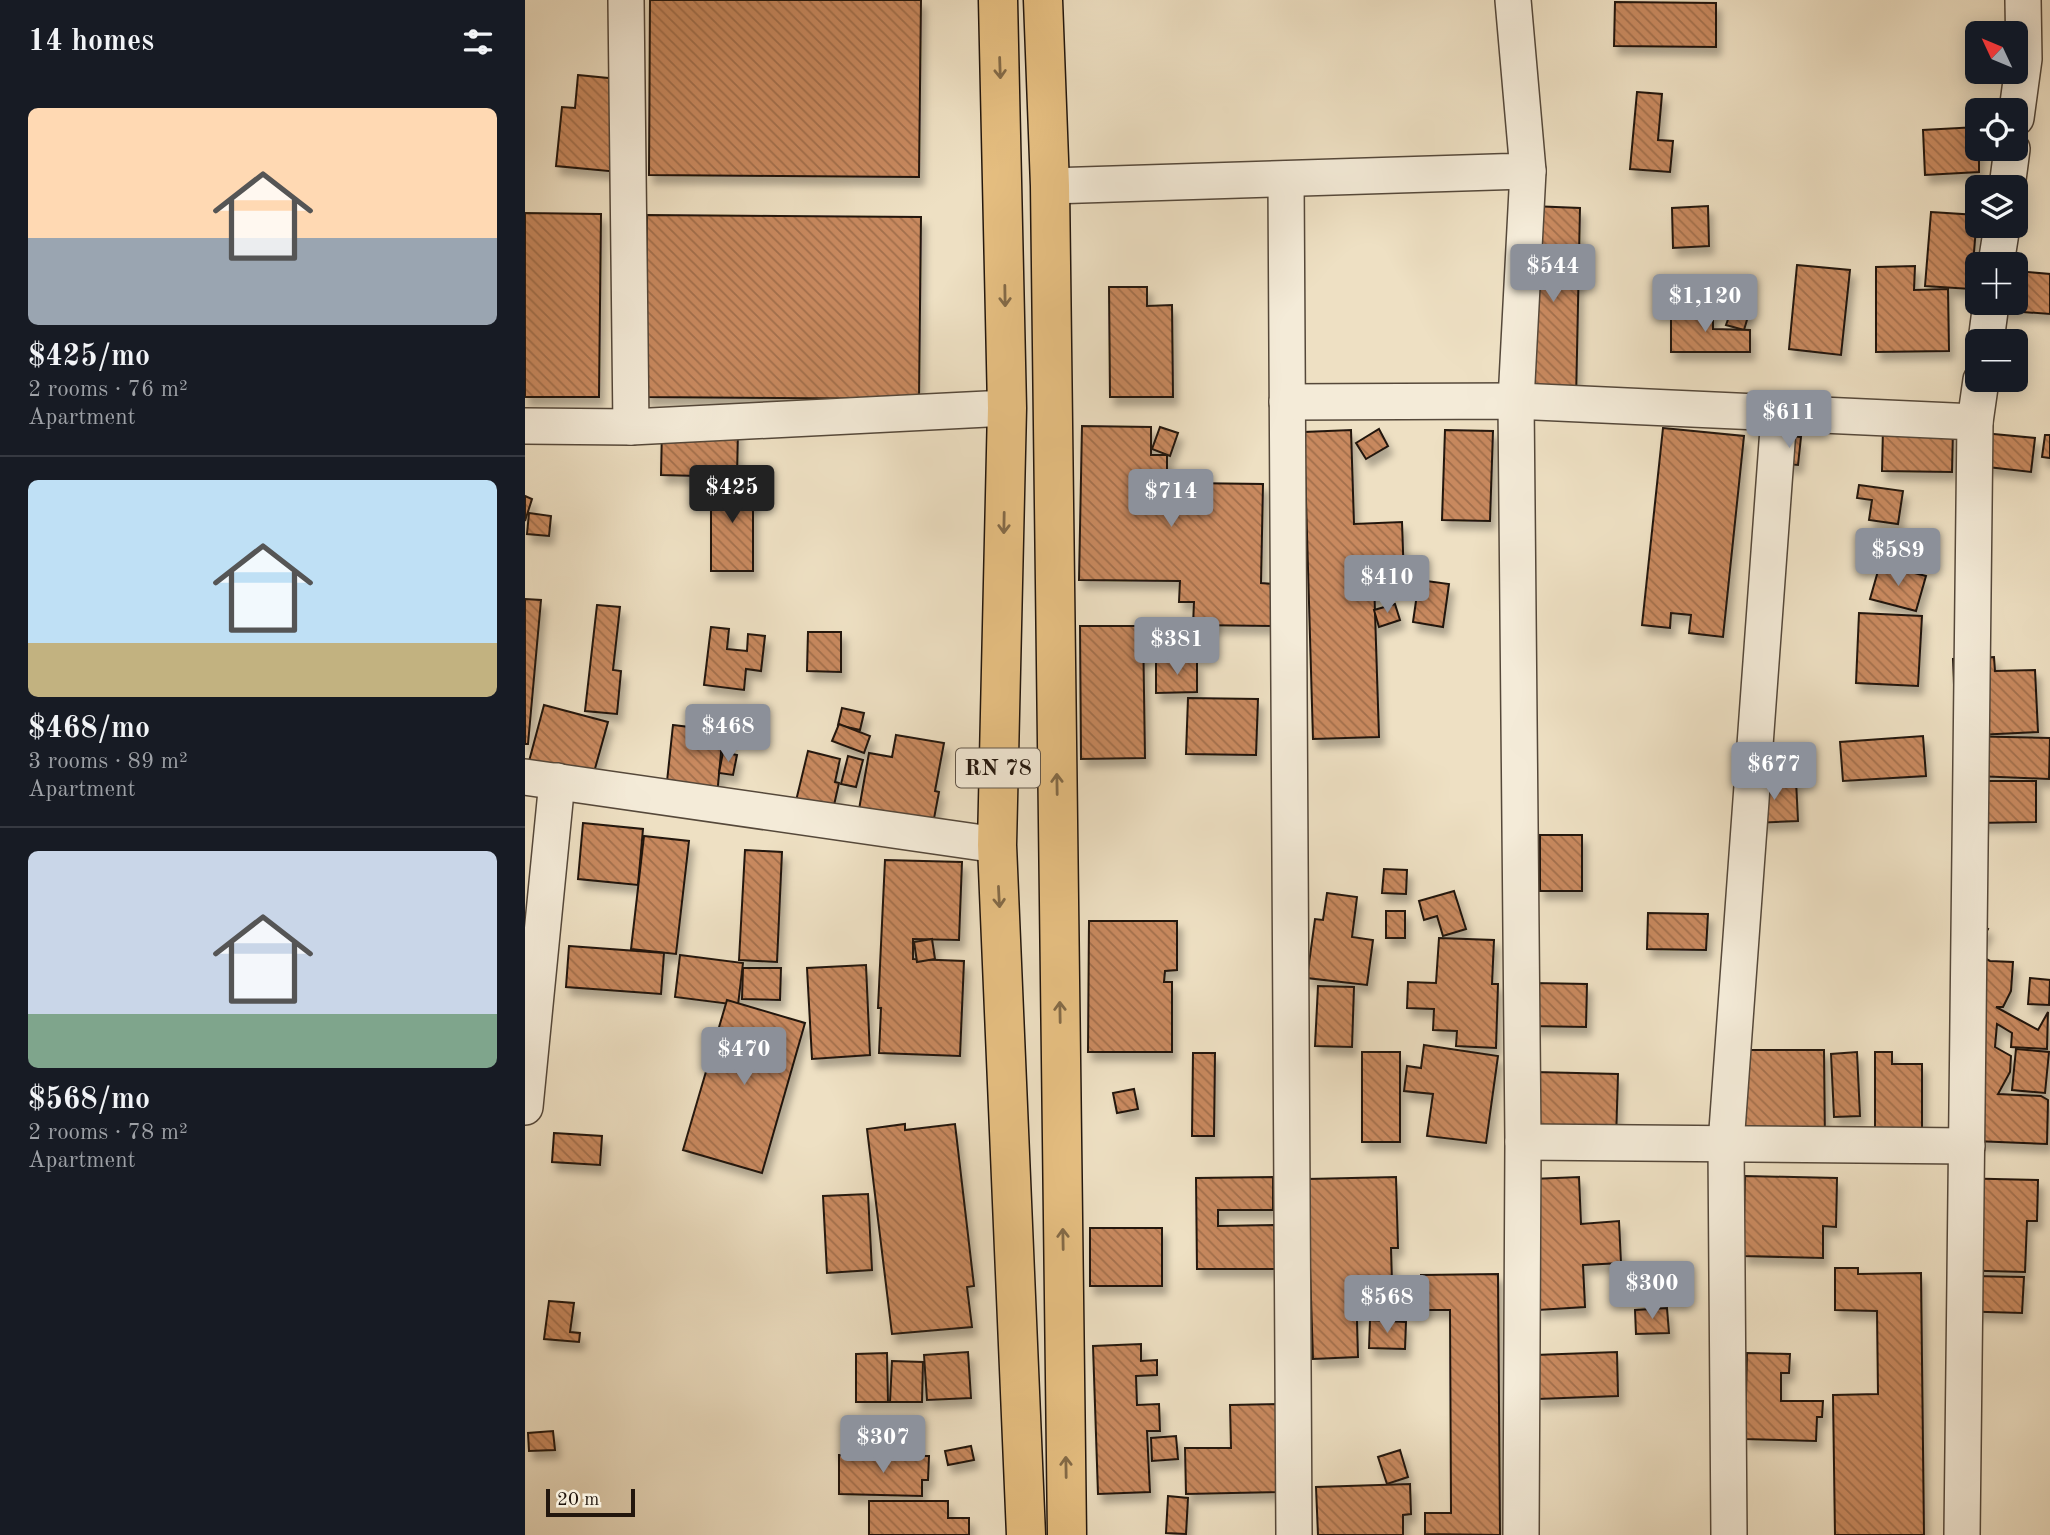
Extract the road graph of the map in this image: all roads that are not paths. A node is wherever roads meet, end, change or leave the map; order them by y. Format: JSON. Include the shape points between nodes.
{"nodes":[{"id":1,"x":627,"y":0,"type":"edge"},
{"id":2,"x":998,"y":0,"type":"edge"},
{"id":3,"x":1042,"y":0,"type":"edge"},
{"id":4,"x":1513,"y":0,"type":"edge"},
{"id":5,"x":2024,"y":0,"type":"edge"},
{"id":6,"x":2019,"y":98,"type":"edge"},
{"id":7,"x":1528,"y":171,"type":"junction"},
{"id":8,"x":1286,"y":179,"type":"junction"},
{"id":9,"x":1050,"y":186,"type":"junction"},
{"id":10,"x":1979,"y":392,"type":"edge"},
{"id":11,"x":1516,"y":401,"type":"junction"},
{"id":12,"x":1287,"y":402,"type":"junction"},
{"id":13,"x":1007,"y":408,"type":"junction"},
{"id":14,"x":1779,"y":415,"type":"junction"},
{"id":15,"x":1975,"y":422,"type":"junction"},
{"id":16,"x":525,"y":426,"type":"edge"},
{"id":17,"x":631,"y":427,"type":"junction"},
{"id":18,"x":541,"y":779,"type":"edge"},
{"id":19,"x":996,"y":845,"type":"junction"},
{"id":20,"x":525,"y":1107,"type":"edge"},
{"id":21,"x":1523,"y":1142,"type":"junction"},
{"id":22,"x":1726,"y":1144,"type":"junction"},
{"id":23,"x":1967,"y":1146,"type":"junction"},
{"id":24,"x":1025,"y":1535,"type":"edge"},
{"id":25,"x":1067,"y":1535,"type":"edge"},
{"id":26,"x":1294,"y":1535,"type":"edge"},
{"id":27,"x":1521,"y":1535,"type":"edge"},
{"id":28,"x":1728,"y":1535,"type":"edge"},
{"id":29,"x":1962,"y":1535,"type":"edge"}],
"edges":[{"from":1,"to":17,"type":"street"},
{"from":2,"to":13,"type":"main road","number":"RN 78","one_way":true},
{"from":3,"to":9,"type":"main road","number":"RN 78"},
{"from":4,"to":7,"type":"street"},
{"from":5,"to":6,"type":"street"},
{"from":7,"to":8,"type":"street"},
{"from":7,"to":11,"type":"street"},
{"from":8,"to":9,"type":"street"},
{"from":8,"to":12,"type":"street"},
{"from":25,"to":9,"type":"main road","number":"RN 78","one_way":true},
{"from":10,"to":15,"type":"street"},
{"from":11,"to":12,"type":"street"},
{"from":11,"to":14,"type":"street"},
{"from":11,"to":21,"type":"street"},
{"from":12,"to":26,"type":"street"},
{"from":13,"to":17,"type":"street"},
{"from":13,"to":19,"type":"main road","number":"RN 78","one_way":true},
{"from":14,"to":15,"type":"street"},
{"from":14,"to":22,"type":"street"},
{"from":15,"to":23,"type":"street"},
{"from":16,"to":17,"type":"street"},
{"from":18,"to":19,"type":"street"},
{"from":18,"to":20,"type":"street"},
{"from":19,"to":24,"type":"main road","number":"RN 78","one_way":true},
{"from":21,"to":22,"type":"street"},
{"from":21,"to":27,"type":"street"},
{"from":22,"to":23,"type":"street"},
{"from":22,"to":28,"type":"street"},
{"from":23,"to":29,"type":"street"}]}
